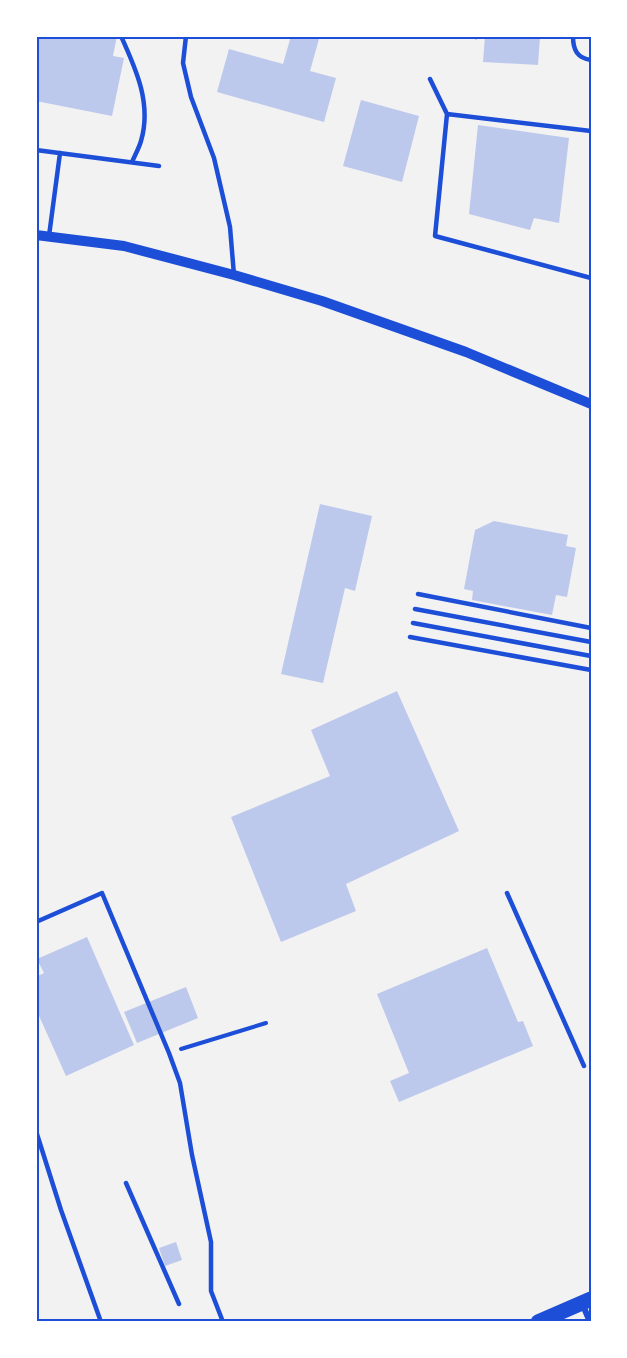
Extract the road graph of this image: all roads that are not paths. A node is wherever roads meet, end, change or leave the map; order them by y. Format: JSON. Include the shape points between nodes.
{"nodes":[{"id":1,"x":121,"y":36,"type":"edge"},
{"id":2,"x":186,"y":36,"type":"edge"},
{"id":3,"x":573,"y":36,"type":"edge"},
{"id":4,"x":591,"y":60,"type":"edge"},
{"id":5,"x":430,"y":79,"type":"dead end"},
{"id":6,"x":447,"y":114,"type":"junction"},
{"id":7,"x":591,"y":130,"type":"edge"},
{"id":8,"x":36,"y":150,"type":"edge"},
{"id":9,"x":60,"y":153,"type":"junction"},
{"id":10,"x":132,"y":162,"type":"junction"},
{"id":11,"x":159,"y":166,"type":"dead end"},
{"id":12,"x":36,"y":235,"type":"edge"},
{"id":13,"x":50,"y":237,"type":"junction"},
{"id":14,"x":234,"y":275,"type":"junction"},
{"id":15,"x":591,"y":278,"type":"edge"},
{"id":16,"x":591,"y":405,"type":"edge"},
{"id":17,"x":418,"y":594,"type":"dead end"},
{"id":18,"x":415,"y":609,"type":"dead end"},
{"id":19,"x":413,"y":623,"type":"dead end"},
{"id":20,"x":591,"y":628,"type":"edge"},
{"id":21,"x":410,"y":637,"type":"dead end"},
{"id":22,"x":591,"y":642,"type":"edge"},
{"id":23,"x":591,"y":656,"type":"edge"},
{"id":24,"x":591,"y":670,"type":"edge"},
{"id":25,"x":507,"y":893,"type":"dead end"},
{"id":26,"x":36,"y":922,"type":"edge"},
{"id":27,"x":584,"y":1066,"type":"dead end"},
{"id":28,"x":36,"y":1131,"type":"edge"},
{"id":29,"x":126,"y":1183,"type":"dead end"},
{"id":30,"x":587,"y":1301,"type":"edge"},
{"id":31,"x":179,"y":1304,"type":"dead end"},
{"id":32,"x":546,"y":1320,"type":"edge"},
{"id":33,"x":101,"y":1322,"type":"edge"},
{"id":34,"x":223,"y":1322,"type":"edge"},
{"id":35,"x":590,"y":1322,"type":"edge"}],
"edges":[{"from":1,"to":10,"type":"lane","via":[[139,77],[143,97],[141,140]]},
{"from":2,"to":14,"type":"lane","via":[[183,63],[190,97],[214,158],[230,227]]},
{"from":3,"to":4,"type":"lane","via":[[577,53]]},
{"from":5,"to":6,"type":"lane"},
{"from":6,"to":7,"type":"lane"},
{"from":6,"to":15,"type":"lane","via":[[435,236]]},
{"from":8,"to":9,"type":"lane"},
{"from":9,"to":10,"type":"lane"},
{"from":9,"to":13,"type":"lane"},
{"from":10,"to":11,"type":"lane"},
{"from":12,"to":13,"type":"street"},
{"from":13,"to":14,"type":"street","via":[[124,246]]},
{"from":14,"to":16,"type":"street","via":[[466,352]]},
{"from":17,"to":20,"type":"lane"},
{"from":18,"to":22,"type":"lane"},
{"from":19,"to":23,"type":"lane"},
{"from":21,"to":24,"type":"lane"},
{"from":25,"to":27,"type":"lane"},
{"from":26,"to":34,"type":"lane","via":[[102,893],[180,1083],[211,1242],[211,1291]]},
{"from":28,"to":33,"type":"lane"},
{"from":29,"to":31,"type":"lane"},
{"from":30,"to":32,"type":"main road"},
{"from":30,"to":35,"type":"street"}]}
